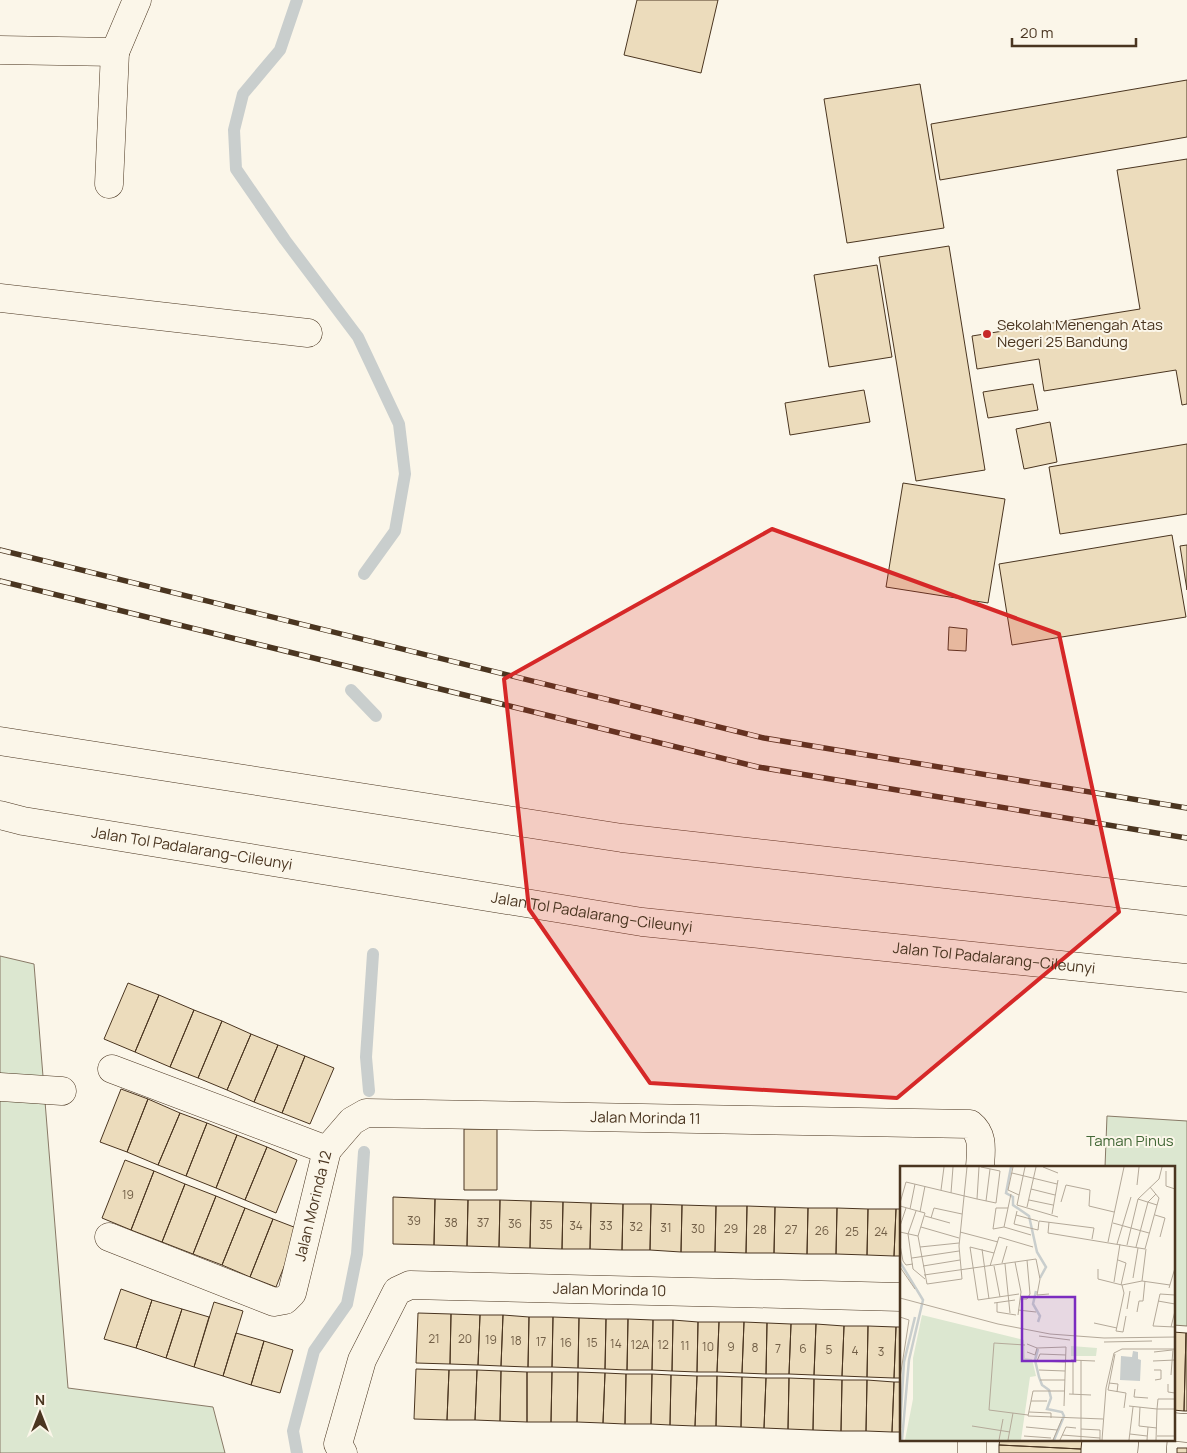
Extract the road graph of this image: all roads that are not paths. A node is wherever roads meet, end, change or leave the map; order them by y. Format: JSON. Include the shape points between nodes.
{"nodes":[{"id":1,"x":137,"y":0,"type":"edge"},
{"id":2,"x":0,"y":50,"type":"edge"},
{"id":3,"x":114,"y":52,"type":"junction"},
{"id":4,"x":109,"y":184,"type":"dead end"},
{"id":5,"x":0,"y":298,"type":"edge"},
{"id":6,"x":308,"y":333,"type":"dead end"},
{"id":7,"x":0,"y":741,"type":"edge"},
{"id":8,"x":0,"y":815,"type":"edge"},
{"id":9,"x":1187,"y":901,"type":"edge"},
{"id":10,"x":1187,"y":978,"type":"edge"},
{"id":11,"x":112,"y":1069,"type":"dead end"},
{"id":12,"x":0,"y":1087,"type":"edge"},
{"id":13,"x":62,"y":1091,"type":"dead end"},
{"id":14,"x":327,"y":1150,"type":"junction"},
{"id":15,"x":980,"y":1166,"type":"edge"},
{"id":16,"x":109,"y":1237,"type":"dead end"},
{"id":17,"x":900,"y":1297,"type":"edge"},
{"id":18,"x":1174,"y":1427,"type":"edge"},
{"id":19,"x":1187,"y":1428,"type":"edge"},
{"id":20,"x":972,"y":1440,"type":"edge"},
{"id":21,"x":1152,"y":1440,"type":"edge"},
{"id":22,"x":343,"y":1453,"type":"edge"},
{"id":23,"x":972,"y":1453,"type":"edge"},
{"id":24,"x":1152,"y":1453,"type":"edge"}],
"edges":[{"from":1,"to":3,"type":"main road"},
{"from":2,"to":3,"type":"main road"},
{"from":3,"to":4,"type":"main road"},
{"from":5,"to":6,"type":"main road"},
{"from":7,"to":9,"type":"main road","via":[[622,838]]},
{"from":8,"to":10,"type":"main road","name":"Jalan Tol Padalarang–Cileunyi","via":[[642,922]]},
{"from":11,"to":14,"type":"main road","name":"Jalan Morinda 12"},
{"from":12,"to":13,"type":"main road"},
{"from":14,"to":15,"type":"main road","name":"Jalan Morinda 11","via":[[352,1121],[366,1113],[970,1124],[981,1137]]},
{"from":14,"to":16,"type":"main road","name":"Jalan Morinda 12","via":[[292,1293],[285,1300],[274,1302]]},
{"from":17,"to":22,"type":"main road","name":"Jalan Morinda 10","via":[[410,1284],[397,1291],[362,1360],[338,1444]]},
{"from":18,"to":19,"type":"main road"},
{"from":20,"to":23,"type":"main road"},
{"from":21,"to":24,"type":"main road"}]}
